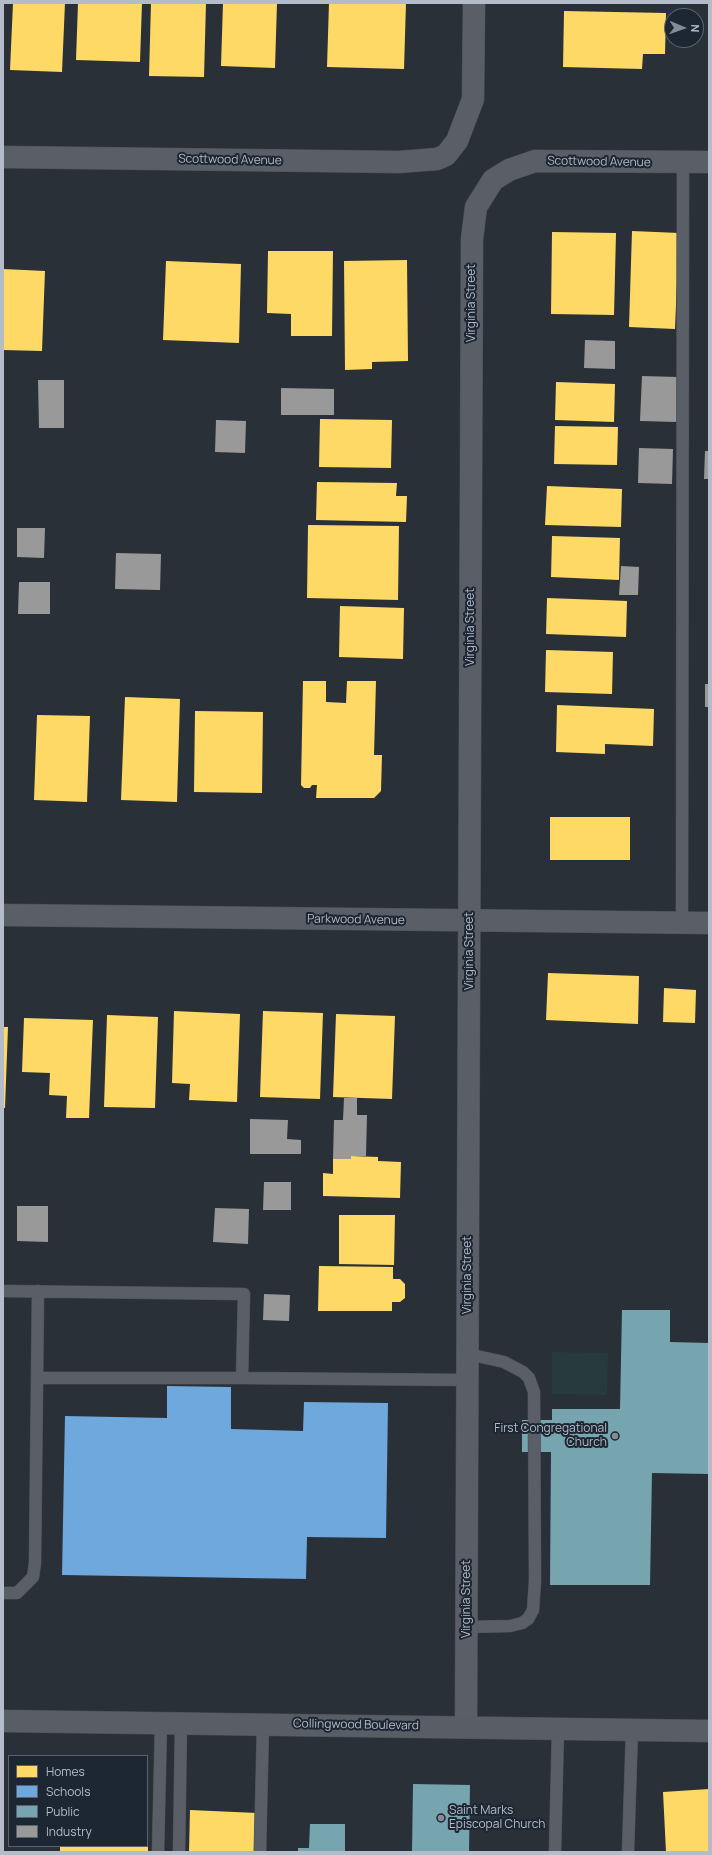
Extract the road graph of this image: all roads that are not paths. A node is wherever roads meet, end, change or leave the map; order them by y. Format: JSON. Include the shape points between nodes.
{"nodes":[{"id":1,"x":474,"y":3,"type":"edge"},
{"id":2,"x":3,"y":157,"type":"edge"},
{"id":3,"x":683,"y":162,"type":"junction"},
{"id":4,"x":709,"y":162,"type":"edge"},
{"id":5,"x":493,"y":180,"type":"joint"},
{"id":6,"x":3,"y":915,"type":"edge"},
{"id":7,"x":470,"y":921,"type":"junction"},
{"id":8,"x":682,"y":923,"type":"junction"},
{"id":9,"x":709,"y":923,"type":"edge"},
{"id":10,"x":3,"y":1291,"type":"edge"},
{"id":11,"x":38,"y":1291,"type":"junction"},
{"id":12,"x":468,"y":1354,"type":"junction"},
{"id":13,"x":37,"y":1378,"type":"junction"},
{"id":14,"x":242,"y":1378,"type":"junction"},
{"id":15,"x":468,"y":1380,"type":"junction"},
{"id":16,"x":3,"y":1593,"type":"edge"},
{"id":17,"x":466,"y":1627,"type":"junction"},
{"id":18,"x":3,"y":1721,"type":"edge"},
{"id":19,"x":171,"y":1723,"type":"junction"},
{"id":20,"x":262,"y":1724,"type":"junction"},
{"id":21,"x":466,"y":1727,"type":"junction"},
{"id":22,"x":558,"y":1728,"type":"junction"},
{"id":23,"x":632,"y":1729,"type":"junction"},
{"id":24,"x":709,"y":1731,"type":"edge"},
{"id":25,"x":158,"y":1852,"type":"edge"},
{"id":26,"x":179,"y":1852,"type":"edge"},
{"id":27,"x":260,"y":1852,"type":"edge"},
{"id":28,"x":555,"y":1852,"type":"edge"},
{"id":29,"x":628,"y":1852,"type":"edge"}],
"edges":[{"from":1,"to":2,"type":"street","name":"Scottwood Avenue","via":[[473,99],[457,141],[446,155],[437,159],[399,162]]},
{"from":3,"to":4,"type":"street","name":"Scottwood Avenue"},
{"from":3,"to":5,"type":"street","name":"Scottwood Avenue","via":[[535,161],[509,170]]},
{"from":3,"to":8,"type":"lane"},
{"from":5,"to":7,"type":"street","name":"Virginia Street","via":[[476,207],[472,239]]},
{"from":6,"to":7,"type":"street","name":"Parkwood Avenue"},
{"from":7,"to":8,"type":"street","name":"Parkwood Avenue"},
{"from":7,"to":12,"type":"street","name":"Virginia Street"},
{"from":8,"to":9,"type":"street","name":"Parkwood Avenue"},
{"from":10,"to":11,"type":"lane"},
{"from":11,"to":13,"type":"lane"},
{"from":11,"to":14,"type":"lane","via":[[244,1294]]},
{"from":12,"to":15,"type":"street","name":"Virginia Street"},
{"from":12,"to":17,"type":"lane","via":[[504,1362],[523,1372],[529,1378],[534,1392],[535,1581],[533,1610],[528,1619],[510,1626]]},
{"from":13,"to":14,"type":"lane"},
{"from":13,"to":16,"type":"lane","via":[[33,1577],[17,1593]]},
{"from":14,"to":15,"type":"lane"},
{"from":15,"to":17,"type":"street","name":"Virginia Street"},
{"from":17,"to":21,"type":"street","name":"Virginia Street"},
{"from":18,"to":19,"type":"main road","name":"Collingwood Boulevard"},
{"from":19,"to":20,"type":"main road","name":"Collingwood Boulevard"},
{"from":19,"to":25,"type":"lane"},
{"from":19,"to":26,"type":"lane"},
{"from":20,"to":21,"type":"main road","name":"Collingwood Boulevard"},
{"from":20,"to":27,"type":"lane"},
{"from":21,"to":22,"type":"main road","name":"Collingwood Boulevard"},
{"from":22,"to":23,"type":"main road","name":"Collingwood Boulevard"},
{"from":22,"to":28,"type":"lane"},
{"from":23,"to":24,"type":"main road","name":"Collingwood Boulevard"},
{"from":23,"to":29,"type":"lane"}]}
